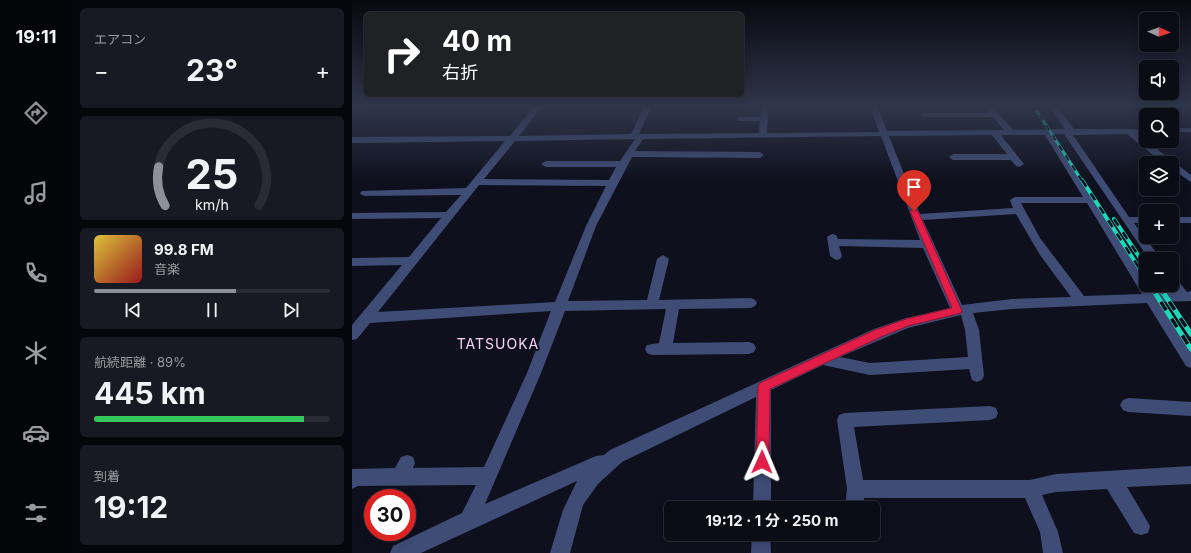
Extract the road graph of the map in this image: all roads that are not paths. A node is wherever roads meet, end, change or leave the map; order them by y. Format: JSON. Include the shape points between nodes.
{"nodes":[{"id":1,"x":517,"y":131,"type":"edge"},
{"id":2,"x":640,"y":131,"type":"edge"},
{"id":3,"x":764,"y":131,"type":"edge"},
{"id":4,"x":1129,"y":131,"type":"junction"},
{"id":5,"x":1139,"y":131,"type":"edge"},
{"id":6,"x":994,"y":132,"type":"junction"},
{"id":7,"x":1010,"y":132,"type":"joint"},
{"id":8,"x":1048,"y":132,"type":"junction"},
{"id":9,"x":885,"y":133,"type":"junction"},
{"id":10,"x":1070,"y":133,"type":"junction"},
{"id":11,"x":763,"y":135,"type":"junction"},
{"id":12,"x":638,"y":136,"type":"junction"},
{"id":13,"x":511,"y":138,"type":"junction"},
{"id":14,"x":352,"y":140,"type":"edge"},
{"id":15,"x":629,"y":154,"type":"junction"},
{"id":16,"x":760,"y":155,"type":"dead end"},
{"id":17,"x":1160,"y":156,"type":"edge"},
{"id":18,"x":953,"y":157,"type":"dead end"},
{"id":19,"x":546,"y":164,"type":"dead end"},
{"id":20,"x":623,"y":164,"type":"junction"},
{"id":21,"x":1179,"y":170,"type":"edge"},
{"id":22,"x":1191,"y":179,"type":"edge"},
{"id":23,"x":475,"y":182,"type":"junction"},
{"id":24,"x":612,"y":183,"type":"junction"},
{"id":25,"x":468,"y":191,"type":"junction"},
{"id":26,"x":364,"y":193,"type":"dead end"},
{"id":27,"x":1089,"y":200,"type":"junction"},
{"id":28,"x":1019,"y":211,"type":"junction"},
{"id":29,"x":449,"y":215,"type":"junction"},
{"id":30,"x":352,"y":216,"type":"edge"},
{"id":31,"x":916,"y":217,"type":"junction"},
{"id":32,"x":1126,"y":220,"type":"junction"},
{"id":33,"x":1139,"y":220,"type":"edge"},
{"id":34,"x":1179,"y":220,"type":"edge"},
{"id":35,"x":1189,"y":220,"type":"dead end"},
{"id":36,"x":927,"y":244,"type":"junction"},
{"id":37,"x":1150,"y":252,"type":"edge"},
{"id":38,"x":836,"y":256,"type":"dead end"},
{"id":39,"x":663,"y":259,"type":"dead end"},
{"id":40,"x":412,"y":261,"type":"junction"},
{"id":41,"x":352,"y":262,"type":"edge"},
{"id":42,"x":1179,"y":288,"type":"edge"},
{"id":43,"x":1187,"y":296,"type":"edge"},
{"id":44,"x":1150,"y":298,"type":"junction"},
{"id":45,"x":1081,"y":301,"type":"junction"},
{"id":46,"x":751,"y":303,"type":"dead end"},
{"id":47,"x":652,"y":304,"type":"junction"},
{"id":48,"x":673,"y":304,"type":"junction"},
{"id":49,"x":560,"y":306,"type":"junction"},
{"id":50,"x":962,"y":310,"type":"junction"},
{"id":51,"x":365,"y":318,"type":"junction"},
{"id":52,"x":353,"y":333,"type":"edge"},
{"id":53,"x":749,"y":348,"type":"dead end"},
{"id":54,"x":822,"y":359,"type":"junction"},
{"id":55,"x":1191,"y":362,"type":"edge"},
{"id":56,"x":764,"y":386,"type":"junction"},
{"id":57,"x":1128,"y":405,"type":"dead end"},
{"id":58,"x":1191,"y":409,"type":"edge"},
{"id":59,"x":990,"y":413,"type":"dead end"},
{"id":60,"x":616,"y":456,"type":"junction"},
{"id":61,"x":1191,"y":475,"type":"edge"},
{"id":62,"x":488,"y":476,"type":"junction"},
{"id":63,"x":352,"y":480,"type":"edge"},
{"id":64,"x":1112,"y":480,"type":"junction"},
{"id":65,"x":856,"y":489,"type":"junction"},
{"id":66,"x":1030,"y":489,"type":"junction"},
{"id":67,"x":762,"y":501,"type":"edge"},
{"id":68,"x":855,"y":501,"type":"edge"},
{"id":69,"x":469,"y":520,"type":"junction"},
{"id":70,"x":1141,"y":526,"type":"dead end"},
{"id":71,"x":761,"y":541,"type":"edge"},
{"id":72,"x":400,"y":553,"type":"edge"},
{"id":73,"x":560,"y":553,"type":"edge"},
{"id":74,"x":761,"y":553,"type":"edge"},
{"id":75,"x":1053,"y":553,"type":"edge"}],
"edges":[{"from":1,"to":13,"type":"street"},
{"from":2,"to":12,"type":"street"},
{"from":3,"to":11,"type":"street"},
{"from":4,"to":5,"type":"street"},
{"from":4,"to":10,"type":"street"},
{"from":4,"to":17,"type":"street"},
{"from":6,"to":7,"type":"street"},
{"from":6,"to":9,"type":"street"},
{"from":6,"to":18,"type":"street","via":[[1017,160]]},
{"from":7,"to":8,"type":"street"},
{"from":8,"to":10,"type":"street"},
{"from":8,"to":27,"type":"street"},
{"from":9,"to":11,"type":"street"},
{"from":9,"to":31,"type":"street"},
{"from":10,"to":32,"type":"street"},
{"from":11,"to":12,"type":"street"},
{"from":12,"to":13,"type":"street"},
{"from":12,"to":15,"type":"street"},
{"from":13,"to":14,"type":"street"},
{"from":13,"to":23,"type":"street"},
{"from":15,"to":16,"type":"street","via":[[662,153],[698,157]]},
{"from":15,"to":20,"type":"street"},
{"from":19,"to":20,"type":"street"},
{"from":20,"to":24,"type":"street"},
{"from":21,"to":22,"type":"street"},
{"from":23,"to":24,"type":"street"},
{"from":23,"to":25,"type":"street"},
{"from":24,"to":49,"type":"street","via":[[590,226]]},
{"from":25,"to":26,"type":"street"},
{"from":25,"to":29,"type":"street"},
{"from":27,"to":28,"type":"street","via":[[1015,200]]},
{"from":27,"to":44,"type":"street"},
{"from":28,"to":31,"type":"street"},
{"from":28,"to":45,"type":"street","via":[[1047,256]]},
{"from":29,"to":30,"type":"street"},
{"from":29,"to":40,"type":"street"},
{"from":31,"to":36,"type":"street"},
{"from":32,"to":33,"type":"street"},
{"from":32,"to":37,"type":"street"},
{"from":34,"to":35,"type":"street"},
{"from":36,"to":38,"type":"street","via":[[832,240]]},
{"from":36,"to":50,"type":"street"},
{"from":39,"to":47,"type":"street"},
{"from":40,"to":41,"type":"street"},
{"from":40,"to":51,"type":"street"},
{"from":42,"to":43,"type":"street"},
{"from":43,"to":44,"type":"street"},
{"from":44,"to":45,"type":"street"},
{"from":44,"to":55,"type":"street"},
{"from":45,"to":50,"type":"street","via":[[1012,304]]},
{"from":46,"to":48,"type":"street"},
{"from":47,"to":48,"type":"street"},
{"from":47,"to":49,"type":"street"},
{"from":48,"to":53,"type":"street","via":[[659,349]]},
{"from":49,"to":51,"type":"street"},
{"from":49,"to":62,"type":"street","via":[[534,373]]},
{"from":50,"to":54,"type":"street","via":[[906,323]]},
{"from":50,"to":54,"type":"street","via":[[972,330],[976,370],[870,369]]},
{"from":51,"to":52,"type":"street"},
{"from":54,"to":56,"type":"street"},
{"from":56,"to":60,"type":"street"},
{"from":56,"to":67,"type":"street"},
{"from":57,"to":58,"type":"street"},
{"from":59,"to":65,"type":"street","via":[[845,420]]},
{"from":60,"to":69,"type":"street"},
{"from":60,"to":73,"type":"street","via":[[602,466],[582,487],[574,503]]},
{"from":61,"to":64,"type":"street"},
{"from":62,"to":63,"type":"street","via":[[403,470],[353,477]]},
{"from":62,"to":69,"type":"street"},
{"from":64,"to":66,"type":"street","via":[[1056,483]]},
{"from":64,"to":70,"type":"street"},
{"from":65,"to":66,"type":"street"},
{"from":65,"to":68,"type":"street"},
{"from":66,"to":75,"type":"street","via":[[1049,532]]},
{"from":69,"to":72,"type":"street"},
{"from":71,"to":74,"type":"street"}]}
